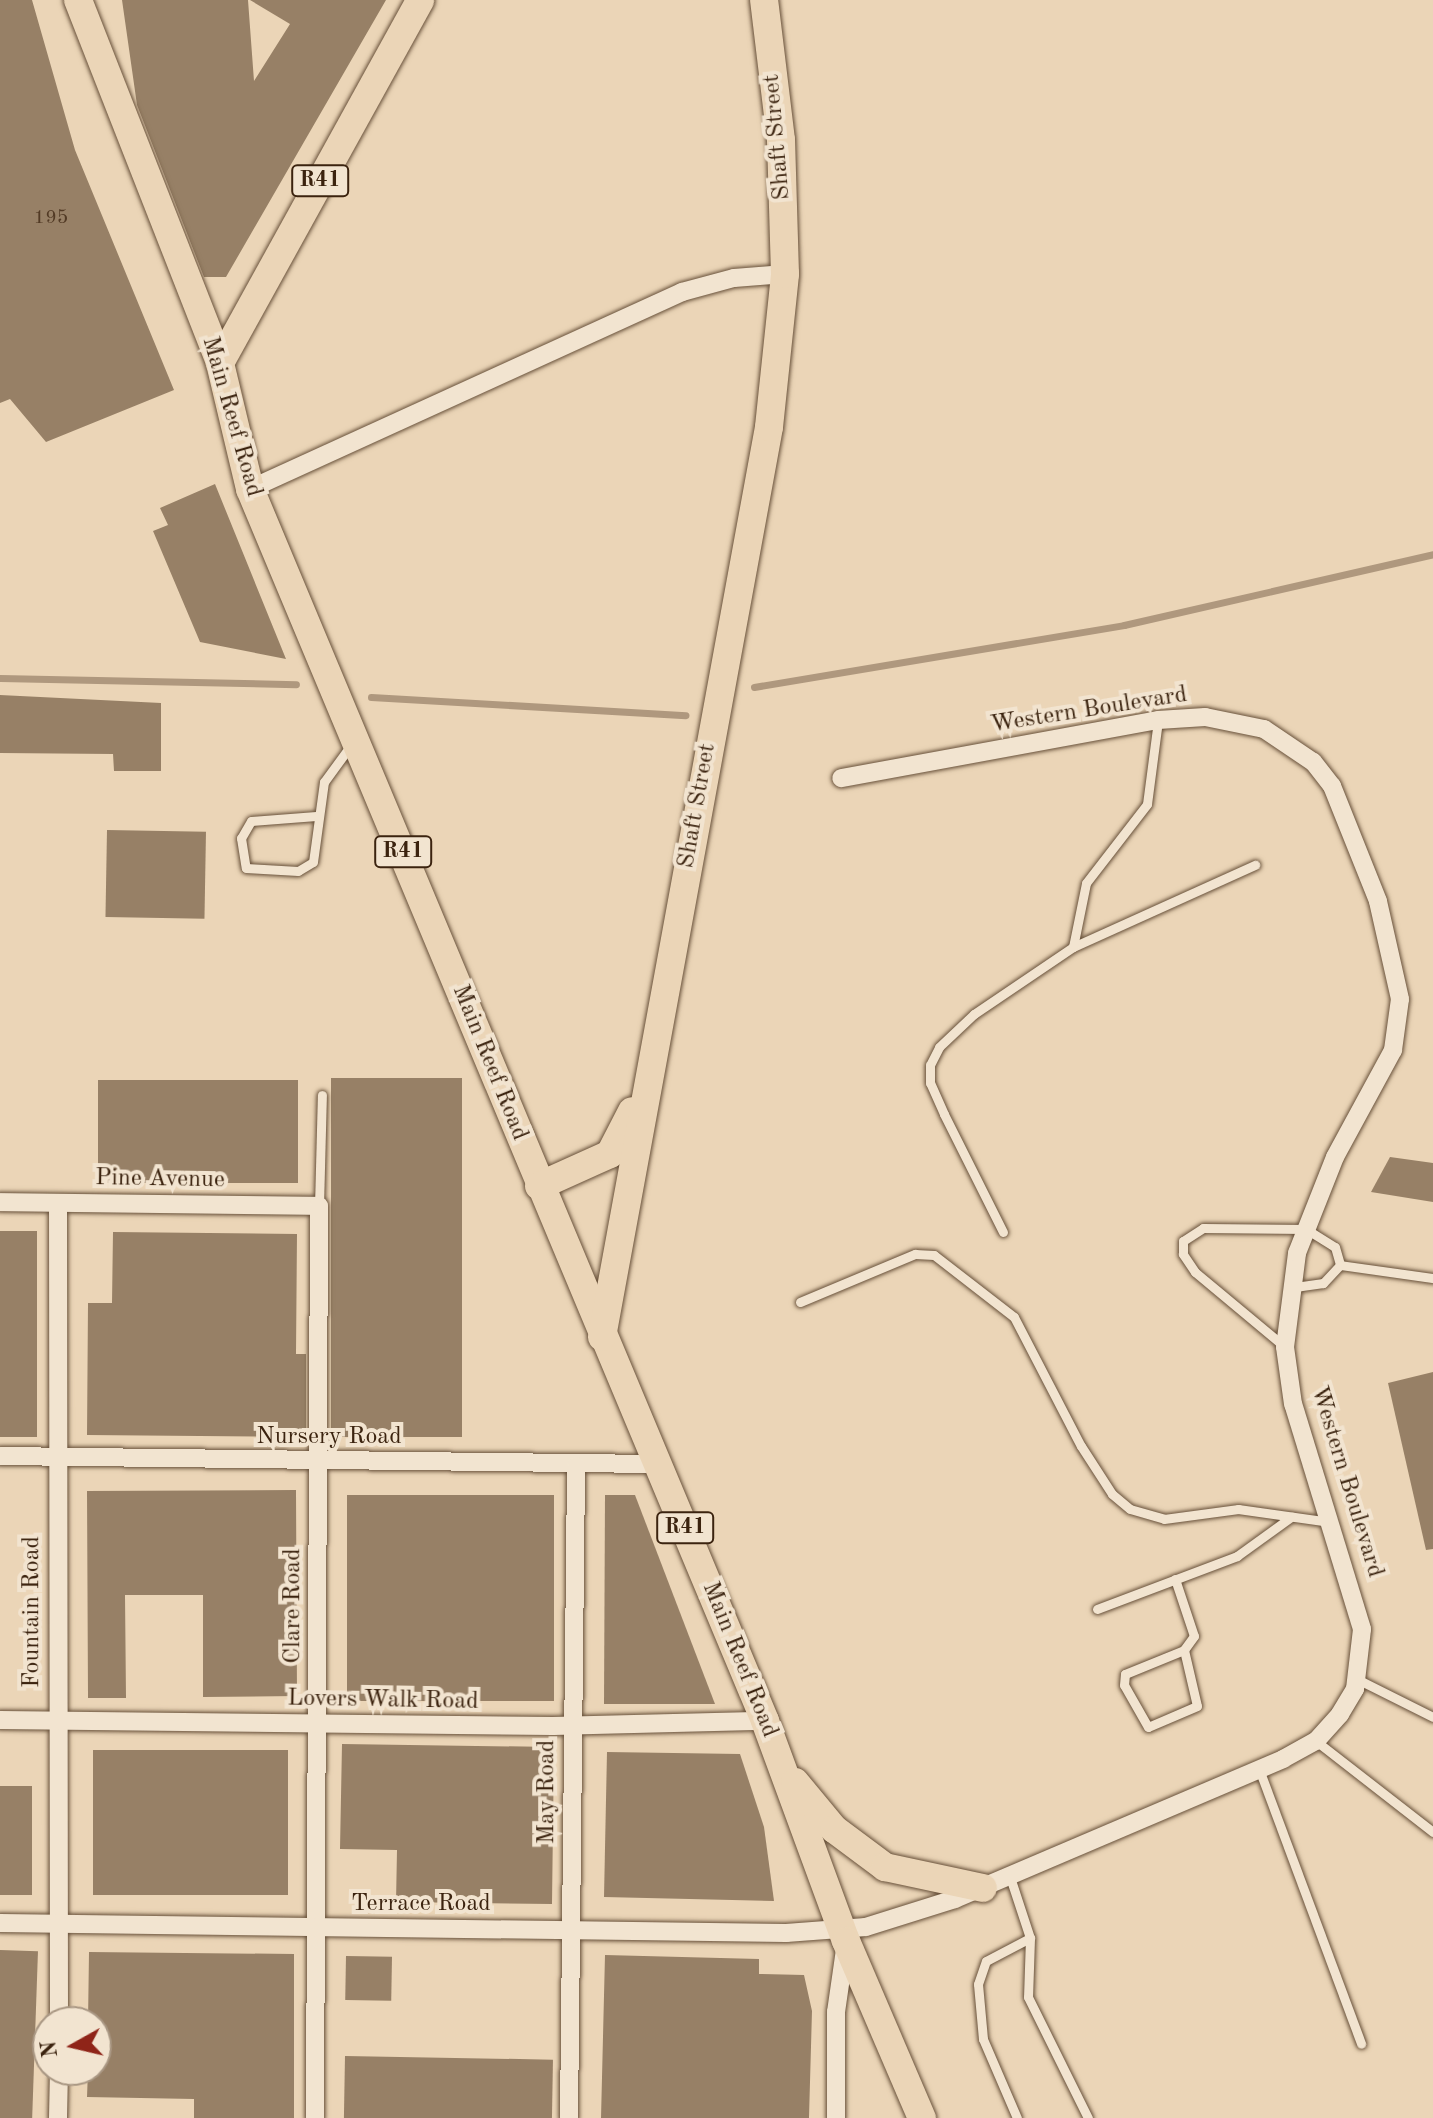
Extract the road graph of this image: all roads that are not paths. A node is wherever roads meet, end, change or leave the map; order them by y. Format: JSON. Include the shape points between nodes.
{"nodes":[{"id":1,"x":78,"y":0,"type":"edge"},
{"id":2,"x":420,"y":0,"type":"edge"},
{"id":3,"x":764,"y":0,"type":"edge"},
{"id":4,"x":785,"y":274,"type":"junction"},
{"id":5,"x":220,"y":363,"type":"junction"},
{"id":6,"x":250,"y":489,"type":"junction"},
{"id":7,"x":1158,"y":720,"type":"junction"},
{"id":8,"x":358,"y":740,"type":"junction"},
{"id":9,"x":841,"y":778,"type":"dead end"},
{"id":10,"x":316,"y":816,"type":"junction"},
{"id":11,"x":1255,"y":865,"type":"dead end"},
{"id":12,"x":1073,"y":947,"type":"junction"},
{"id":13,"x":656,"y":1043,"type":"junction"},
{"id":14,"x":322,"y":1095,"type":"dead end"},
{"id":15,"x":539,"y":1186,"type":"junction"},
{"id":16,"x":0,"y":1202,"type":"edge"},
{"id":17,"x":58,"y":1203,"type":"junction"},
{"id":18,"x":319,"y":1206,"type":"junction"},
{"id":19,"x":1306,"y":1229,"type":"junction"},
{"id":20,"x":1003,"y":1232,"type":"dead end"},
{"id":21,"x":1340,"y":1265,"type":"junction"},
{"id":22,"x":1433,"y":1278,"type":"edge"},
{"id":23,"x":1290,"y":1287,"type":"junction"},
{"id":24,"x":800,"y":1302,"type":"dead end"},
{"id":25,"x":602,"y":1337,"type":"junction"},
{"id":26,"x":1285,"y":1347,"type":"junction"},
{"id":27,"x":0,"y":1456,"type":"edge"},
{"id":28,"x":57,"y":1456,"type":"junction"},
{"id":29,"x":319,"y":1464,"type":"junction"},
{"id":30,"x":658,"y":1464,"type":"junction"},
{"id":31,"x":576,"y":1466,"type":"junction"},
{"id":32,"x":1291,"y":1517,"type":"junction"},
{"id":33,"x":1331,"y":1522,"type":"junction"},
{"id":34,"x":1175,"y":1579,"type":"junction"},
{"id":35,"x":1097,"y":1609,"type":"dead end"},
{"id":36,"x":1184,"y":1650,"type":"junction"},
{"id":37,"x":1357,"y":1679,"type":"junction"},
{"id":38,"x":1433,"y":1717,"type":"edge"},
{"id":39,"x":58,"y":1719,"type":"junction"},
{"id":40,"x":0,"y":1720,"type":"edge"},
{"id":41,"x":765,"y":1721,"type":"junction"},
{"id":42,"x":317,"y":1725,"type":"junction"},
{"id":43,"x":572,"y":1726,"type":"junction"},
{"id":44,"x":1316,"y":1741,"type":"junction"},
{"id":45,"x":784,"y":1769,"type":"junction"},
{"id":46,"x":1259,"y":1769,"type":"junction"},
{"id":47,"x":1433,"y":1832,"type":"edge"},
{"id":48,"x":1010,"y":1877,"type":"junction"},
{"id":49,"x":983,"y":1888,"type":"junction"},
{"id":50,"x":0,"y":1923,"type":"edge"},
{"id":51,"x":60,"y":1923,"type":"junction"},
{"id":52,"x":571,"y":1929,"type":"junction"},
{"id":53,"x":317,"y":1930,"type":"junction"},
{"id":54,"x":844,"y":1935,"type":"junction"},
{"id":55,"x":1030,"y":1938,"type":"junction"},
{"id":56,"x":59,"y":2006,"type":"edge"},
{"id":57,"x":1361,"y":2044,"type":"dead end"},
{"id":58,"x":59,"y":2086,"type":"edge"},
{"id":59,"x":58,"y":2118,"type":"edge"},
{"id":60,"x":315,"y":2118,"type":"edge"},
{"id":61,"x":569,"y":2118,"type":"edge"},
{"id":62,"x":836,"y":2118,"type":"edge"},
{"id":63,"x":922,"y":2118,"type":"edge"},
{"id":64,"x":1017,"y":2118,"type":"edge"},
{"id":65,"x":1088,"y":2118,"type":"edge"}],
"edges":[{"from":1,"to":5,"type":"main road","name":"Main Reef Road"},
{"from":2,"to":5,"type":"main road","number":"R41"},
{"from":3,"to":4,"type":"main road","name":"Shaft Street","via":[[781,140]]},
{"from":4,"to":6,"type":"street","via":[[734,278],[682,292]]},
{"from":4,"to":13,"type":"main road","name":"Shaft Street","via":[[769,427]]},
{"from":5,"to":6,"type":"main road","name":"Main Reef Road","number":"R41"},
{"from":6,"to":8,"type":"main road","name":"Main Reef Road","number":"R41"},
{"from":7,"to":9,"type":"street","name":"Western Boulevard"},
{"from":7,"to":12,"type":"lane","via":[[1147,804],[1086,883]]},
{"from":7,"to":19,"type":"street","name":"Western Boulevard","via":[[1236,721],[1264,729],[1313,762],[1355,832],[1378,901],[1396,966],[1399,1024],[1393,1050],[1335,1157]]},
{"from":8,"to":10,"type":"lane","via":[[331,765]]},
{"from":8,"to":15,"type":"main road","name":"Main Reef Road","number":"R41"},
{"from":10,"to":10,"type":"lane","via":[[316,856],[307,867],[259,873],[246,868],[241,838],[251,821]]},
{"from":11,"to":12,"type":"lane"},
{"from":12,"to":20,"type":"lane","via":[[974,1014],[939,1047],[930,1065],[939,1104]]},
{"from":13,"to":15,"type":"main road","via":[[641,1072],[620,1143],[602,1159]]},
{"from":13,"to":25,"type":"main road","name":"Shaft Street"},
{"from":14,"to":18,"type":"lane","name":"Clare Road"},
{"from":15,"to":25,"type":"main road","name":"Main Reef Road","number":"R41"},
{"from":16,"to":17,"type":"street","name":"Pine Avenue"},
{"from":17,"to":18,"type":"street","name":"Pine Avenue"},
{"from":17,"to":28,"type":"street","name":"Fountain Road"},
{"from":18,"to":29,"type":"street","name":"Clare Road"},
{"from":19,"to":21,"type":"lane","via":[[1335,1247]]},
{"from":19,"to":23,"type":"street","name":"Western Boulevard"},
{"from":19,"to":26,"type":"lane","via":[[1203,1228],[1183,1241],[1183,1254],[1195,1272]]},
{"from":21,"to":22,"type":"lane"},
{"from":21,"to":23,"type":"lane","via":[[1323,1283]]},
{"from":23,"to":26,"type":"street","name":"Western Boulevard"},
{"from":24,"to":32,"type":"lane","via":[[915,1254],[934,1255],[1014,1317],[1081,1446],[1112,1494],[1130,1509],[1164,1519],[1238,1509]]},
{"from":25,"to":30,"type":"main road","name":"Main Reef Road","number":"R41"},
{"from":26,"to":33,"type":"street","name":"Western Boulevard","via":[[1293,1404]]},
{"from":27,"to":28,"type":"street","name":"Nursery Road"},
{"from":28,"to":29,"type":"street","name":"Nursery Road"},
{"from":28,"to":39,"type":"street","name":"Fountain Road"},
{"from":29,"to":31,"type":"street","name":"Nursery Road"},
{"from":29,"to":42,"type":"street","name":"Clare Road"},
{"from":30,"to":31,"type":"street","name":"Nursery Road"},
{"from":30,"to":41,"type":"main road","name":"Main Reef Road","number":"R41"},
{"from":31,"to":43,"type":"street","name":"May Road"},
{"from":32,"to":33,"type":"lane"},
{"from":32,"to":34,"type":"lane","via":[[1237,1556]]},
{"from":33,"to":37,"type":"street","name":"Western Boulevard","via":[[1362,1629]]},
{"from":34,"to":35,"type":"lane"},
{"from":34,"to":36,"type":"lane","via":[[1194,1636]]},
{"from":36,"to":36,"type":"lane","via":[[1197,1706],[1148,1727],[1124,1685],[1125,1674]]},
{"from":37,"to":38,"type":"lane"},
{"from":37,"to":44,"type":"street","name":"Western Boulevard","via":[[1340,1714]]},
{"from":39,"to":40,"type":"street","name":"Lovers Walk Road"},
{"from":39,"to":42,"type":"street","name":"Lovers Walk Road"},
{"from":39,"to":51,"type":"street","name":"Fountain Road"},
{"from":41,"to":43,"type":"street","name":"Lovers Walk Road"},
{"from":41,"to":45,"type":"main road","name":"Main Reef Road","number":"R41"},
{"from":42,"to":43,"type":"street","name":"Lovers Walk Road"},
{"from":42,"to":53,"type":"street","name":"Clare Road"},
{"from":43,"to":52,"type":"street","name":"May Road"},
{"from":44,"to":46,"type":"street","name":"Western Boulevard"},
{"from":44,"to":47,"type":"lane"},
{"from":45,"to":49,"type":"main road","via":[[834,1829],[885,1867]]},
{"from":45,"to":54,"type":"main road","name":"Main Reef Road","number":"R41"},
{"from":46,"to":48,"type":"street","name":"Western Boulevard"},
{"from":46,"to":57,"type":"lane"},
{"from":48,"to":49,"type":"street","name":"Western Boulevard"},
{"from":48,"to":55,"type":"lane"},
{"from":49,"to":54,"type":"street","name":"Western Boulevard"},
{"from":50,"to":51,"type":"street","name":"Terrace Road"},
{"from":51,"to":53,"type":"street","name":"Terrace Road"},
{"from":51,"to":56,"type":"street","name":"Fountain Road"},
{"from":52,"to":53,"type":"street","name":"Terrace Road"},
{"from":52,"to":54,"type":"street","name":"Terrace Road"},
{"from":52,"to":61,"type":"street","name":"May Road"},
{"from":53,"to":60,"type":"street","name":"Clare Road"},
{"from":54,"to":62,"type":"street","via":[[836,2012]]},
{"from":54,"to":63,"type":"main road","name":"Main Reef Road","number":"R41"},
{"from":55,"to":64,"type":"lane","via":[[986,1961],[978,1984],[983,2039]]},
{"from":55,"to":65,"type":"lane","via":[[1028,1997]]},
{"from":58,"to":59,"type":"street"}]}
